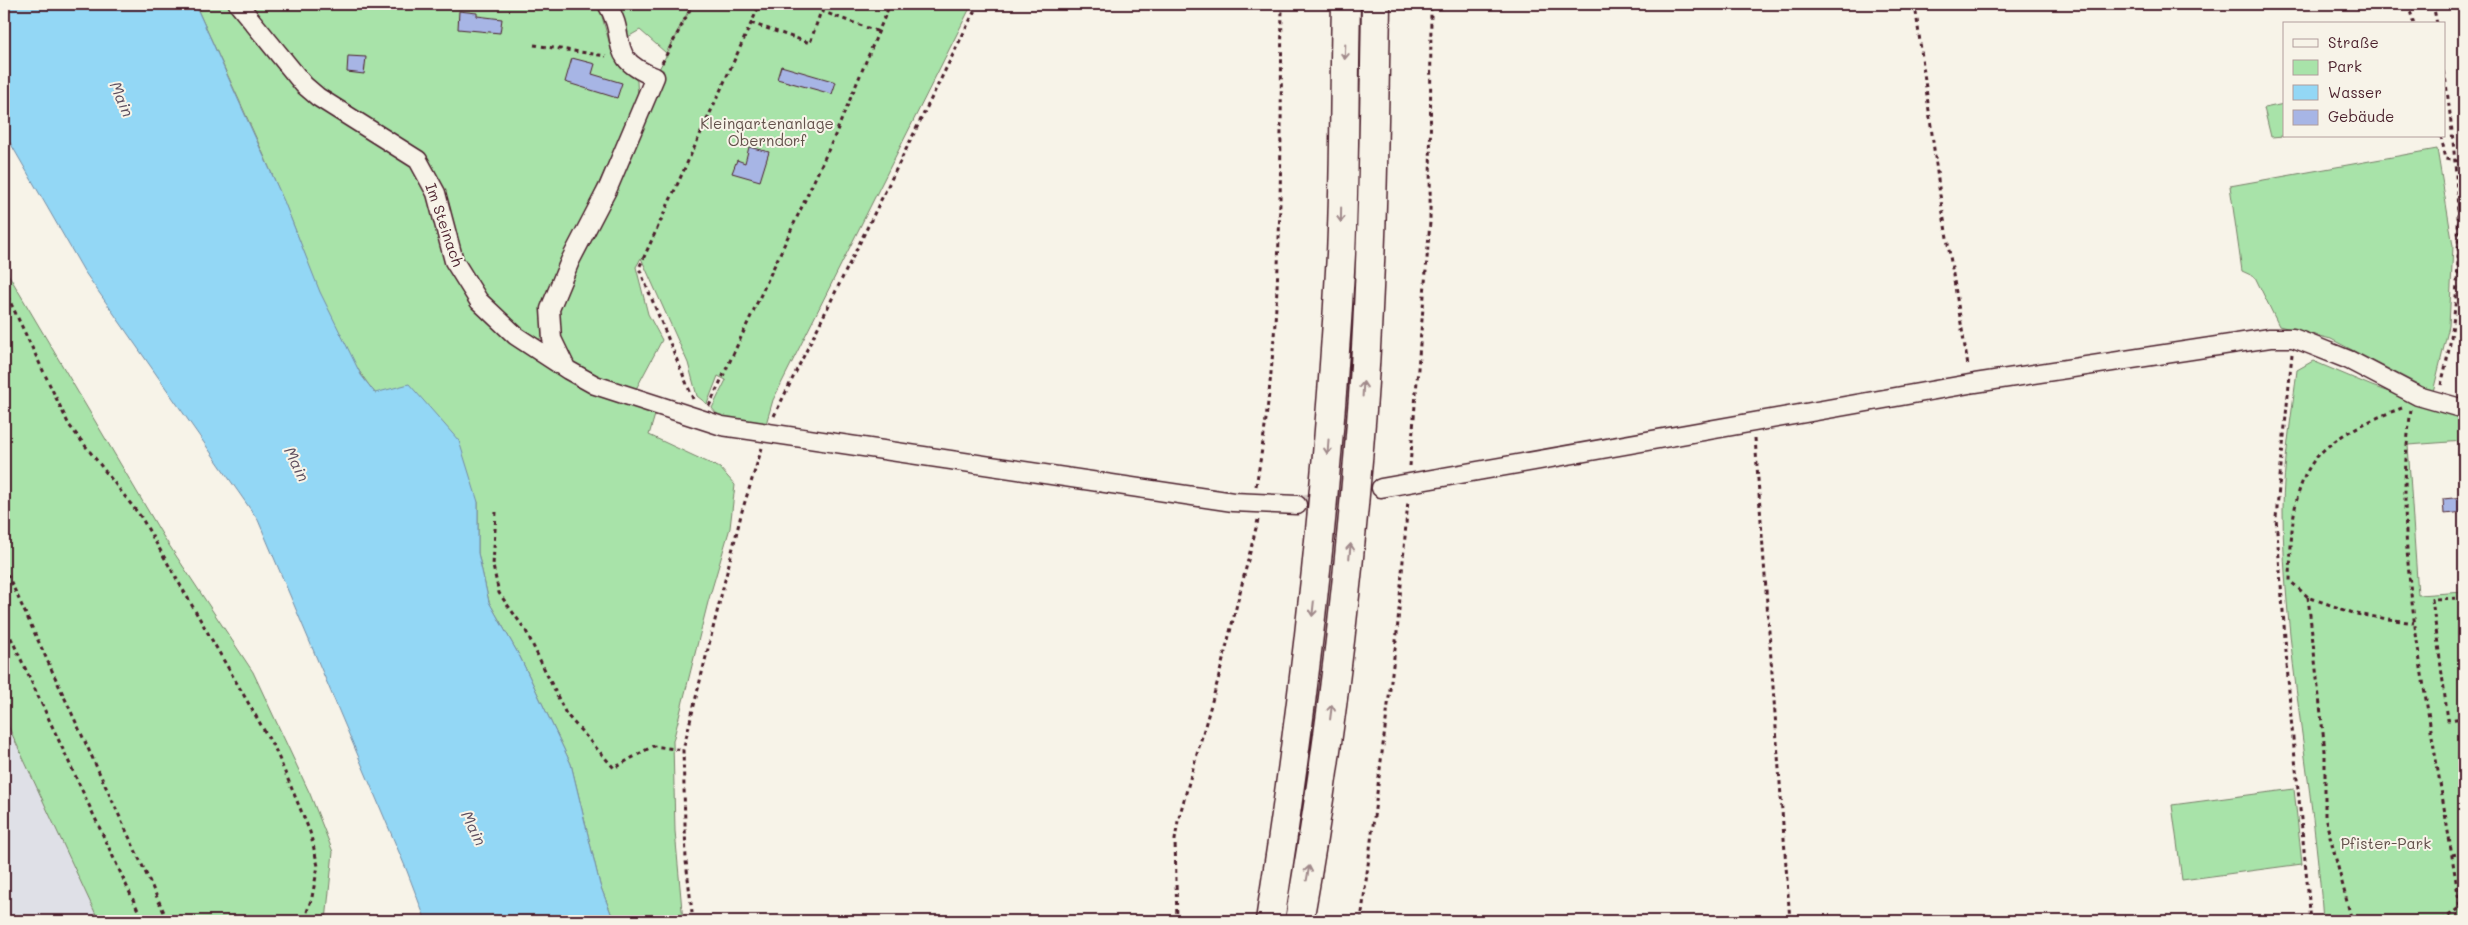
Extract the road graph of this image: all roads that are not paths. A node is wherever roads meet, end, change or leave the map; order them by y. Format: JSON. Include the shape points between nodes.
{"nodes":[{"id":1,"x":238,"y":4,"type":"edge"},
{"id":2,"x":607,"y":4,"type":"edge"},
{"id":3,"x":1346,"y":4,"type":"edge"},
{"id":4,"x":1376,"y":4,"type":"edge"},
{"id":5,"x":568,"y":370,"type":"junction"},
{"id":6,"x":2464,"y":409,"type":"edge"},
{"id":7,"x":1381,"y":488,"type":"tunnel mouth"},
{"id":8,"x":1297,"y":505,"type":"tunnel mouth"},
{"id":9,"x":1270,"y":921,"type":"edge"},
{"id":10,"x":1299,"y":921,"type":"edge"}],
"edges":[{"from":1,"to":5,"type":"street","name":"Im Steinach","via":[[311,91],[418,160],[436,193],[454,260],[479,301],[502,324]]},
{"from":2,"to":5,"type":"street","via":[[626,61],[636,70],[655,77],[608,188],[570,261],[550,310],[552,340]]},
{"from":3,"to":9,"type":"highway","one_way":true,"via":[[1341,251],[1321,538],[1289,802]]},
{"from":10,"to":4,"type":"highway","one_way":true,"via":[[1323,774],[1363,396],[1370,262]]},
{"from":5,"to":8,"type":"street","name":"Im Steinach","via":[[595,385],[702,420],[767,433],[1258,504]]},
{"from":6,"to":7,"type":"street","via":[[2435,402],[2349,360],[2293,338],[2270,338],[1975,383]]}]}
